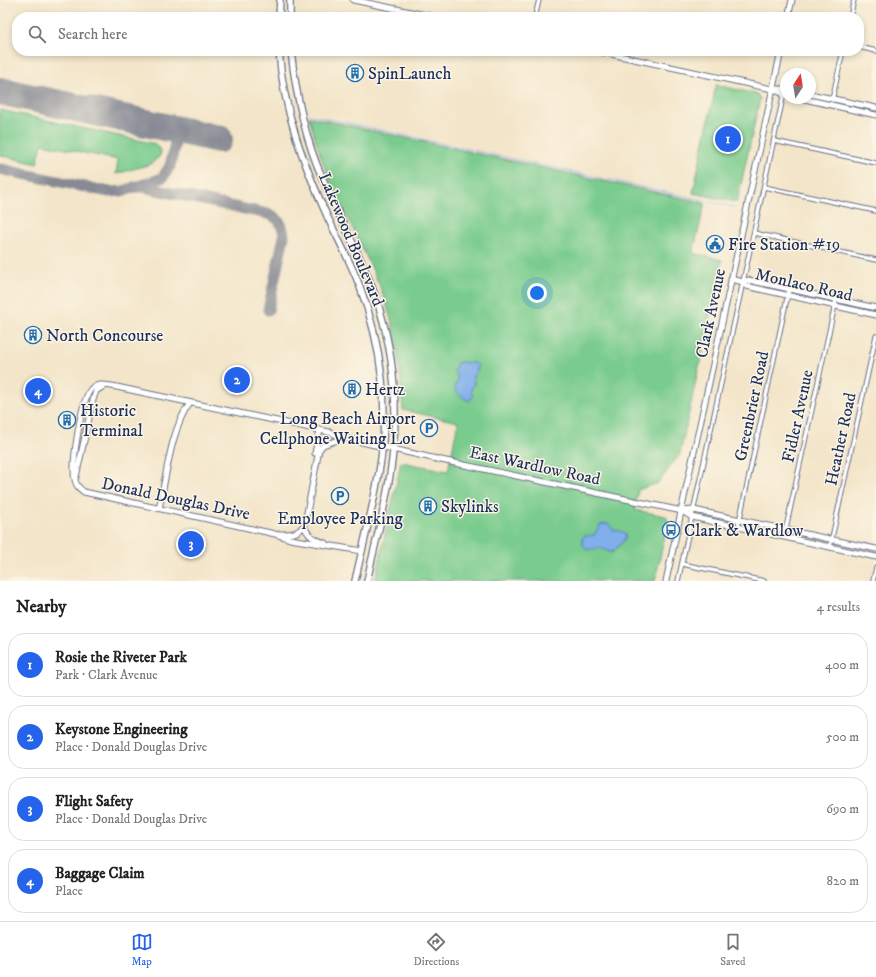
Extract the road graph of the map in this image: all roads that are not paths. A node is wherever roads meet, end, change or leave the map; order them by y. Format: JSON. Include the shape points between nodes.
{"nodes":[{"id":1,"x":280,"y":0,"type":"edge"},
{"id":2,"x":290,"y":0,"type":"edge"},
{"id":3,"x":353,"y":0,"type":"edge"},
{"id":4,"x":539,"y":0,"type":"edge"},
{"id":5,"x":792,"y":0,"type":"edge"},
{"id":6,"x":854,"y":0,"type":"edge"},
{"id":7,"x":279,"y":12,"type":"edge"},
{"id":8,"x":290,"y":12,"type":"edge"},
{"id":9,"x":411,"y":12,"type":"edge"},
{"id":10,"x":536,"y":12,"type":"edge"},
{"id":11,"x":789,"y":12,"type":"edge"},
{"id":12,"x":851,"y":12,"type":"edge"},
{"id":13,"x":864,"y":48,"type":"edge"},
{"id":14,"x":876,"y":51,"type":"edge"},
{"id":15,"x":280,"y":56,"type":"edge"},
{"id":16,"x":292,"y":56,"type":"edge"},
{"id":17,"x":619,"y":56,"type":"edge"},
{"id":18,"x":780,"y":56,"type":"edge"},
{"id":19,"x":842,"y":56,"type":"edge"},
{"id":20,"x":772,"y":89,"type":"junction"},
{"id":21,"x":780,"y":91,"type":"edge"},
{"id":22,"x":816,"y":96,"type":"edge"},
{"id":23,"x":816,"y":100,"type":"edge"},
{"id":24,"x":831,"y":102,"type":"junction"},
{"id":25,"x":782,"y":104,"type":"edge"},
{"id":26,"x":876,"y":108,"type":"edge"},
{"id":27,"x":300,"y":109,"type":"junction"},
{"id":28,"x":288,"y":111,"type":"junction"},
{"id":29,"x":876,"y":114,"type":"edge"},
{"id":30,"x":774,"y":140,"type":"junction"},
{"id":31,"x":876,"y":163,"type":"edge"},
{"id":32,"x":764,"y":187,"type":"junction"},
{"id":33,"x":876,"y":211,"type":"edge"},
{"id":34,"x":754,"y":233,"type":"junction"},
{"id":35,"x":876,"y":260,"type":"edge"},
{"id":36,"x":731,"y":279,"type":"junction"},
{"id":37,"x":743,"y":282,"type":"junction"},
{"id":38,"x":789,"y":289,"type":"junction"},
{"id":39,"x":788,"y":296,"type":"junction"},
{"id":40,"x":836,"y":300,"type":"junction"},
{"id":41,"x":835,"y":306,"type":"junction"},
{"id":42,"x":876,"y":308,"type":"edge"},
{"id":43,"x":876,"y":315,"type":"edge"},
{"id":44,"x":876,"y":336,"type":"edge"},
{"id":45,"x":190,"y":403,"type":"junction"},
{"id":46,"x":320,"y":430,"type":"junction"},
{"id":47,"x":344,"y":438,"type":"junction"},
{"id":48,"x":382,"y":447,"type":"junction"},
{"id":49,"x":394,"y":450,"type":"junction"},
{"id":50,"x":316,"y":466,"type":"junction"},
{"id":51,"x":159,"y":508,"type":"junction"},
{"id":52,"x":694,"y":510,"type":"junction"},
{"id":53,"x":682,"y":511,"type":"junction"},
{"id":54,"x":692,"y":518,"type":"junction"},
{"id":55,"x":739,"y":519,"type":"junction"},
{"id":56,"x":304,"y":525,"type":"junction"},
{"id":57,"x":738,"y":527,"type":"junction"},
{"id":58,"x":785,"y":530,"type":"junction"},
{"id":59,"x":275,"y":534,"type":"junction"},
{"id":60,"x":784,"y":537,"type":"junction"},
{"id":61,"x":832,"y":540,"type":"junction"},
{"id":62,"x":329,"y":545,"type":"junction"},
{"id":63,"x":830,"y":547,"type":"junction"},
{"id":64,"x":876,"y":549,"type":"edge"},
{"id":65,"x":362,"y":551,"type":"junction"},
{"id":66,"x":876,"y":556,"type":"edge"},
{"id":67,"x":682,"y":564,"type":"junction"},
{"id":68,"x":876,"y":568,"type":"edge"},
{"id":69,"x":355,"y":581,"type":"edge"},
{"id":70,"x":367,"y":581,"type":"edge"},
{"id":71,"x":666,"y":581,"type":"edge"},
{"id":72,"x":678,"y":581,"type":"edge"},
{"id":73,"x":764,"y":581,"type":"edge"},
{"id":74,"x":873,"y":581,"type":"edge"}],
"edges":[{"from":1,"to":7,"type":"main road"},
{"from":2,"to":8,"type":"main road"},
{"from":3,"to":9,"type":"street"},
{"from":4,"to":10,"type":"street"},
{"from":5,"to":11,"type":"street"},
{"from":6,"to":12,"type":"street"},
{"from":13,"to":14,"type":"street"},
{"from":15,"to":28,"type":"main road","name":"Lakewood Boulevard"},
{"from":16,"to":27,"type":"main road","name":"Lakewood Boulevard"},
{"from":17,"to":20,"type":"street"},
{"from":18,"to":20,"type":"street","name":"Clark Avenue"},
{"from":19,"to":24,"type":"street"},
{"from":20,"to":21,"type":"street"},
{"from":20,"to":36,"type":"street","name":"Clark Avenue"},
{"from":22,"to":24,"type":"street"},
{"from":23,"to":24,"type":"street"},
{"from":24,"to":26,"type":"street"},
{"from":24,"to":29,"type":"street"},
{"from":25,"to":30,"type":"street","name":"Clark Avenue"},
{"from":27,"to":28,"type":"main road"},
{"from":27,"to":49,"type":"main road","name":"Lakewood Boulevard","via":[[322,177],[361,261],[379,308],[393,374]]},
{"from":28,"to":48,"type":"main road","name":"Lakewood Boulevard","via":[[302,157],[351,265],[368,311],[382,375]]},
{"from":30,"to":31,"type":"street"},
{"from":30,"to":32,"type":"street","name":"Clark Avenue"},
{"from":32,"to":33,"type":"street"},
{"from":32,"to":34,"type":"street","name":"Clark Avenue"},
{"from":34,"to":35,"type":"street"},
{"from":34,"to":37,"type":"street","name":"Clark Avenue"},
{"from":36,"to":37,"type":"street"},
{"from":36,"to":53,"type":"street","name":"Clark Avenue"},
{"from":37,"to":38,"type":"street","name":"Monlaco Road","via":[[748,280]]},
{"from":37,"to":39,"type":"street","name":"Monlaco Road","via":[[746,286]]},
{"from":37,"to":52,"type":"street","name":"Clark Avenue"},
{"from":38,"to":39,"type":"street","name":"Greenbrier Road"},
{"from":38,"to":40,"type":"street","name":"Monlaco Road"},
{"from":39,"to":41,"type":"street","name":"Monlaco Road"},
{"from":39,"to":55,"type":"street","name":"Greenbrier Road"},
{"from":40,"to":41,"type":"street","name":"Fidler Avenue"},
{"from":40,"to":42,"type":"street","name":"Monlaco Road"},
{"from":41,"to":43,"type":"street","name":"Monlaco Road"},
{"from":41,"to":58,"type":"street","name":"Fidler Avenue"},
{"from":44,"to":61,"type":"street","name":"Heather Road"},
{"from":45,"to":46,"type":"street","name":"Donald Douglas Drive"},
{"from":45,"to":51,"type":"street","via":[[176,431]]},
{"from":45,"to":51,"type":"street","name":"Donald Douglas Drive","via":[[108,385],[94,386],[88,393],[82,414],[74,468],[75,482],[79,489]]},
{"from":46,"to":47,"type":"street","name":"Donald Douglas Drive"},
{"from":46,"to":50,"type":"street"},
{"from":47,"to":48,"type":"street","name":"Donald Douglas Drive"},
{"from":47,"to":50,"type":"street","via":[[323,445]]},
{"from":48,"to":49,"type":"street","name":"East Wardlow Road"},
{"from":48,"to":65,"type":"main road","name":"Lakewood Boulevard","via":[[376,492]]},
{"from":49,"to":53,"type":"street","name":"East Wardlow Road"},
{"from":49,"to":70,"type":"main road","name":"Lakewood Boulevard"},
{"from":50,"to":56,"type":"street"},
{"from":51,"to":59,"type":"street","name":"Donald Douglas Drive"},
{"from":52,"to":53,"type":"street","name":"East Wardlow Road"},
{"from":52,"to":54,"type":"street","name":"Clark Avenue"},
{"from":52,"to":55,"type":"street","name":"East Wardlow Road"},
{"from":53,"to":54,"type":"street","name":"East Wardlow Road"},
{"from":53,"to":71,"type":"street","name":"Clark Avenue"},
{"from":54,"to":57,"type":"street","name":"East Wardlow Road"},
{"from":54,"to":67,"type":"street","name":"Clark Avenue"},
{"from":55,"to":57,"type":"street","name":"Greenbrier Road"},
{"from":55,"to":58,"type":"street","name":"East Wardlow Road"},
{"from":56,"to":59,"type":"street","via":[[296,533]]},
{"from":56,"to":62,"type":"street","via":[[314,539]]},
{"from":57,"to":60,"type":"street","name":"East Wardlow Road"},
{"from":58,"to":60,"type":"street","name":"Fidler Avenue"},
{"from":58,"to":61,"type":"street","name":"East Wardlow Road"},
{"from":59,"to":62,"type":"street"},
{"from":60,"to":63,"type":"street","name":"East Wardlow Road"},
{"from":61,"to":63,"type":"street","name":"Heather Road"},
{"from":61,"to":64,"type":"street","name":"East Wardlow Road"},
{"from":62,"to":65,"type":"street"},
{"from":63,"to":66,"type":"street","name":"East Wardlow Road"},
{"from":65,"to":69,"type":"main road","name":"Lakewood Boulevard"},
{"from":67,"to":72,"type":"street","name":"Clark Avenue"},
{"from":67,"to":73,"type":"street"},
{"from":68,"to":74,"type":"street"}]}
